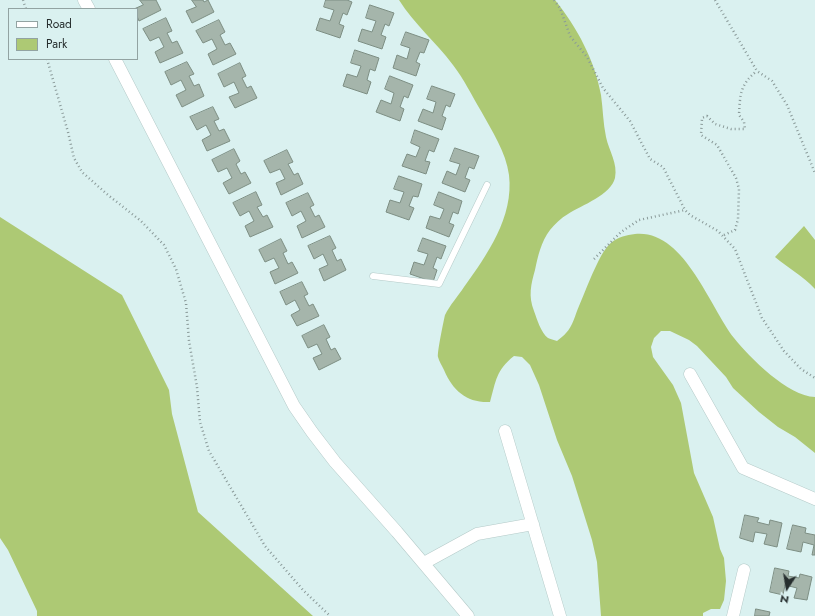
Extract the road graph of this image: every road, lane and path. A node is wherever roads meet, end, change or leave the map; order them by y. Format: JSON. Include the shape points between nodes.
{"nodes":[{"id":1,"x":554,"y":0,"type":"edge"},
{"id":2,"x":715,"y":0,"type":"edge"},
{"id":3,"x":46,"y":60,"type":"edge"},
{"id":4,"x":116,"y":60,"type":"edge"},
{"id":5,"x":757,"y":70,"type":"junction"},
{"id":6,"x":815,"y":173,"type":"edge"},
{"id":7,"x":487,"y":185,"type":"dead end"},
{"id":8,"x":685,"y":210,"type":"junction"},
{"id":9,"x":724,"y":236,"type":"junction"},
{"id":10,"x":594,"y":260,"type":"dead end"},
{"id":11,"x":373,"y":276,"type":"dead end"},
{"id":12,"x":690,"y":374,"type":"dead end"},
{"id":13,"x":815,"y":378,"type":"edge"},
{"id":14,"x":505,"y":431,"type":"dead end"},
{"id":15,"x":815,"y":499,"type":"edge"},
{"id":16,"x":533,"y":524,"type":"junction"},
{"id":17,"x":424,"y":564,"type":"junction"},
{"id":18,"x":744,"y":570,"type":"dead end"},
{"id":19,"x":330,"y":616,"type":"edge"},
{"id":20,"x":468,"y":616,"type":"edge"},
{"id":21,"x":560,"y":616,"type":"edge"},
{"id":22,"x":732,"y":616,"type":"edge"}],
"edges":[{"from":1,"to":8,"type":"path","via":[[560,8],[570,36],[587,57],[603,88],[630,121],[650,159],[664,167]]},
{"from":2,"to":5,"type":"path"},
{"from":3,"to":19,"type":"path","via":[[74,158],[82,172],[141,221],[164,245],[176,269],[186,303],[200,422],[209,451],[265,546],[302,590]]},
{"from":4,"to":17,"type":"street","via":[[294,406],[335,462]]},
{"from":5,"to":6,"type":"path","via":[[772,81],[787,105]]},
{"from":5,"to":9,"type":"path","via":[[742,87],[740,95],[739,115],[745,129],[731,129],[715,124],[708,116],[702,118],[701,135],[717,145],[736,178],[739,189],[735,230]]},
{"from":7,"to":11,"type":"lane","via":[[439,284]]},
{"from":8,"to":9,"type":"path"},
{"from":8,"to":10,"type":"path","via":[[639,220],[621,232]]},
{"from":9,"to":13,"type":"path","via":[[735,249],[762,318],[784,352],[801,369]]},
{"from":12,"to":15,"type":"street","via":[[743,468]]},
{"from":14,"to":16,"type":"street"},
{"from":16,"to":17,"type":"street","via":[[477,534]]},
{"from":16,"to":21,"type":"street"},
{"from":17,"to":20,"type":"street"},
{"from":18,"to":22,"type":"street"}]}
